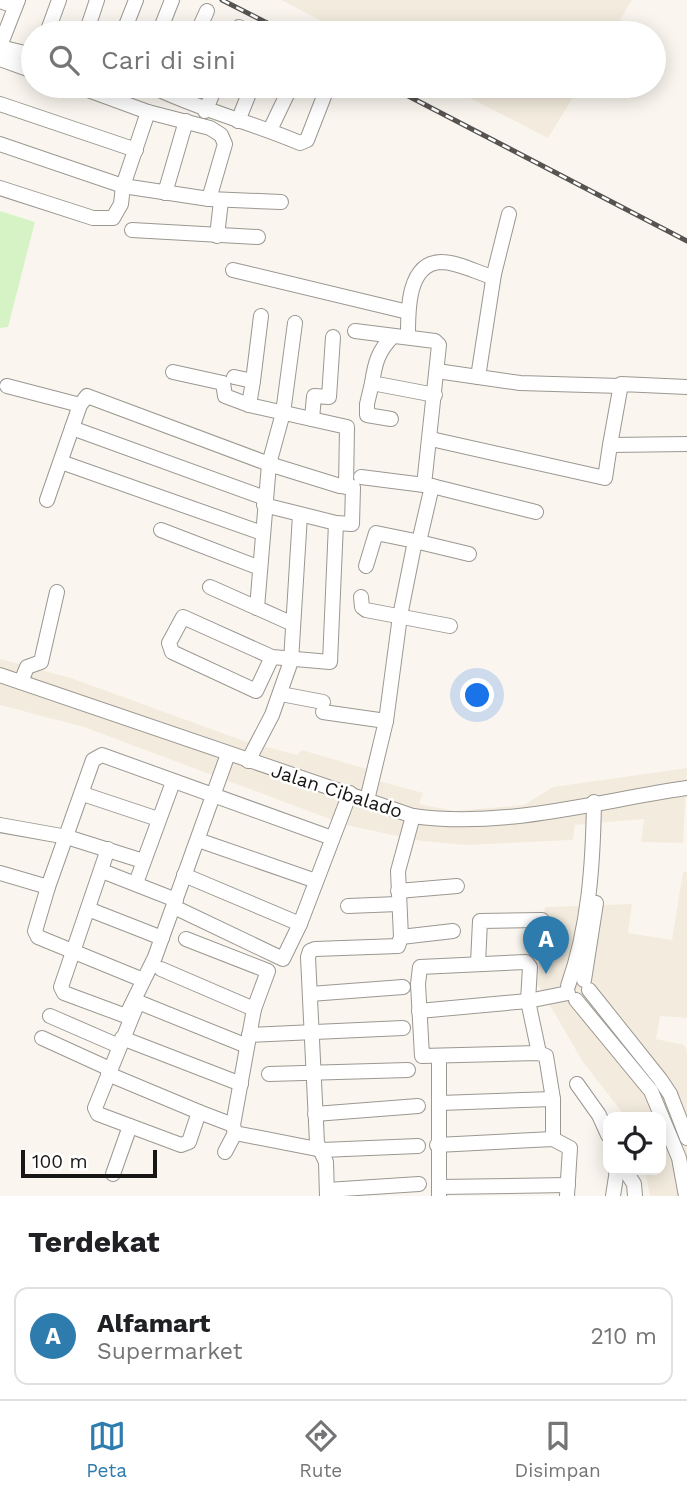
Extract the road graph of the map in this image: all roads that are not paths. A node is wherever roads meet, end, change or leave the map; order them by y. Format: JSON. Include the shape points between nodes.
{"nodes":[{"id":1,"x":60,"y":0,"type":"edge"},
{"id":2,"x":97,"y":0,"type":"edge"},
{"id":3,"x":136,"y":0,"type":"edge"},
{"id":4,"x":172,"y":0,"type":"edge"},
{"id":5,"x":0,"y":1,"type":"edge"},
{"id":6,"x":16,"y":3,"type":"edge"},
{"id":7,"x":207,"y":11,"type":"dead end"},
{"id":8,"x":52,"y":21,"type":"edge"},
{"id":9,"x":90,"y":21,"type":"edge"},
{"id":10,"x":128,"y":21,"type":"edge"},
{"id":11,"x":164,"y":21,"type":"edge"},
{"id":12,"x":202,"y":21,"type":"edge"},
{"id":13,"x":0,"y":46,"type":"edge"},
{"id":14,"x":21,"y":52,"type":"edge"},
{"id":15,"x":0,"y":59,"type":"edge"},
{"id":16,"x":21,"y":67,"type":"edge"},
{"id":17,"x":120,"y":98,"type":"edge"},
{"id":18,"x":185,"y":98,"type":"edge"},
{"id":19,"x":211,"y":98,"type":"edge"},
{"id":20,"x":247,"y":98,"type":"edge"},
{"id":21,"x":285,"y":98,"type":"edge"},
{"id":22,"x":323,"y":98,"type":"edge"},
{"id":23,"x":0,"y":104,"type":"edge"},
{"id":24,"x":205,"y":111,"type":"junction"},
{"id":25,"x":149,"y":112,"type":"junction"},
{"id":26,"x":186,"y":121,"type":"junction"},
{"id":27,"x":238,"y":121,"type":"junction"},
{"id":28,"x":270,"y":130,"type":"junction"},
{"id":29,"x":0,"y":144,"type":"edge"},
{"id":30,"x":136,"y":150,"type":"junction"},
{"id":31,"x":123,"y":186,"type":"junction"},
{"id":32,"x":0,"y":188,"type":"edge"},
{"id":33,"x":166,"y":193,"type":"junction"},
{"id":34,"x":215,"y":200,"type":"junction"},
{"id":35,"x":281,"y":202,"type":"dead end"},
{"id":36,"x":509,"y":214,"type":"dead end"},
{"id":37,"x":132,"y":230,"type":"dead end"},
{"id":38,"x":217,"y":236,"type":"junction"},
{"id":39,"x":258,"y":237,"type":"dead end"},
{"id":40,"x":233,"y":270,"type":"dead end"},
{"id":41,"x":494,"y":274,"type":"junction"},
{"id":42,"x":408,"y":312,"type":"junction"},
{"id":43,"x":261,"y":316,"type":"dead end"},
{"id":44,"x":295,"y":323,"type":"dead end"},
{"id":45,"x":355,"y":331,"type":"dead end"},
{"id":46,"x":400,"y":336,"type":"junction"},
{"id":47,"x":332,"y":337,"type":"dead end"},
{"id":48,"x":438,"y":371,"type":"junction"},
{"id":49,"x":173,"y":372,"type":"dead end"},
{"id":50,"x":234,"y":377,"type":"dead end"},
{"id":51,"x":478,"y":377,"type":"junction"},
{"id":52,"x":253,"y":381,"type":"junction"},
{"id":53,"x":372,"y":383,"type":"junction"},
{"id":54,"x":7,"y":386,"type":"dead end"},
{"id":55,"x":620,"y":386,"type":"junction"},
{"id":56,"x":687,"y":387,"type":"edge"},
{"id":57,"x":435,"y":395,"type":"junction"},
{"id":58,"x":80,"y":405,"type":"junction"},
{"id":59,"x":248,"y":405,"type":"junction"},
{"id":60,"x":283,"y":413,"type":"junction"},
{"id":61,"x":312,"y":419,"type":"junction"},
{"id":62,"x":391,"y":419,"type":"dead end"},
{"id":63,"x":72,"y":428,"type":"junction"},
{"id":64,"x":431,"y":439,"type":"junction"},
{"id":65,"x":687,"y":444,"type":"edge"},
{"id":66,"x":610,"y":445,"type":"junction"},
{"id":67,"x":61,"y":462,"type":"junction"},
{"id":68,"x":269,"y":464,"type":"junction"},
{"id":69,"x":361,"y":477,"type":"dead end"},
{"id":70,"x":428,"y":485,"type":"junction"},
{"id":71,"x":346,"y":486,"type":"junction"},
{"id":72,"x":47,"y":500,"type":"dead end"},
{"id":73,"x":265,"y":501,"type":"junction"},
{"id":74,"x":536,"y":512,"type":"dead end"},
{"id":75,"x":299,"y":515,"type":"junction"},
{"id":76,"x":336,"y":523,"type":"junction"},
{"id":77,"x":161,"y":530,"type":"dead end"},
{"id":78,"x":262,"y":533,"type":"junction"},
{"id":79,"x":417,"y":542,"type":"junction"},
{"id":80,"x":469,"y":554,"type":"dead end"},
{"id":81,"x":366,"y":566,"type":"dead end"},
{"id":82,"x":260,"y":568,"type":"junction"},
{"id":83,"x":210,"y":587,"type":"dead end"},
{"id":84,"x":57,"y":592,"type":"dead end"},
{"id":85,"x":361,"y":597,"type":"dead end"},
{"id":86,"x":257,"y":608,"type":"junction"},
{"id":87,"x":400,"y":616,"type":"junction"},
{"id":88,"x":293,"y":624,"type":"junction"},
{"id":89,"x":450,"y":626,"type":"dead end"},
{"id":90,"x":272,"y":657,"type":"junction"},
{"id":91,"x":291,"y":661,"type":"junction"},
{"id":92,"x":0,"y":675,"type":"edge"},
{"id":93,"x":22,"y":677,"type":"junction"},
{"id":94,"x":281,"y":694,"type":"junction"},
{"id":95,"x":386,"y":721,"type":"junction"},
{"id":96,"x":228,"y":754,"type":"junction"},
{"id":97,"x":248,"y":761,"type":"junction"},
{"id":98,"x":173,"y":782,"type":"junction"},
{"id":99,"x":687,"y":788,"type":"edge"},
{"id":100,"x":350,"y":793,"type":"junction"},
{"id":101,"x":83,"y":794,"type":"junction"},
{"id":102,"x":369,"y":794,"type":"junction"},
{"id":103,"x":214,"y":797,"type":"junction"},
{"id":104,"x":598,"y":801,"type":"junction"},
{"id":105,"x":413,"y":816,"type":"junction"},
{"id":106,"x":158,"y":819,"type":"junction"},
{"id":107,"x":0,"y":825,"type":"edge"},
{"id":108,"x":66,"y":837,"type":"junction"},
{"id":109,"x":332,"y":838,"type":"junction"},
{"id":110,"x":198,"y":840,"type":"junction"},
{"id":111,"x":108,"y":849,"type":"junction"},
{"id":112,"x":143,"y":861,"type":"junction"},
{"id":113,"x":102,"y":871,"type":"junction"},
{"id":114,"x":0,"y":873,"type":"edge"},
{"id":115,"x":184,"y":876,"type":"junction"},
{"id":116,"x":316,"y":881,"type":"junction"},
{"id":117,"x":136,"y":883,"type":"junction"},
{"id":118,"x":457,"y":886,"type":"dead end"},
{"id":119,"x":48,"y":887,"type":"junction"},
{"id":120,"x":398,"y":897,"type":"junction"},
{"id":121,"x":175,"y":903,"type":"junction"},
{"id":122,"x":348,"y":906,"type":"dead end"},
{"id":123,"x":88,"y":909,"type":"junction"},
{"id":124,"x":542,"y":920,"type":"dead end"},
{"id":125,"x":300,"y":925,"type":"junction"},
{"id":126,"x":453,"y":931,"type":"dead end"},
{"id":127,"x":401,"y":937,"type":"junction"},
{"id":128,"x":162,"y":938,"type":"junction"},
{"id":129,"x":186,"y":939,"type":"dead end"},
{"id":130,"x":73,"y":949,"type":"junction"},
{"id":131,"x":478,"y":963,"type":"junction"},
{"id":132,"x":162,"y":969,"type":"dead end"},
{"id":133,"x":144,"y":980,"type":"junction"},
{"id":134,"x":586,"y":985,"type":"junction"},
{"id":135,"x":403,"y":987,"type":"dead end"},
{"id":136,"x":571,"y":993,"type":"junction"},
{"id":137,"x":310,"y":994,"type":"junction"},
{"id":138,"x":528,"y":1002,"type":"junction"},
{"id":139,"x":254,"y":1009,"type":"junction"},
{"id":140,"x":419,"y":1011,"type":"junction"},
{"id":141,"x":50,"y":1016,"type":"dead end"},
{"id":142,"x":403,"y":1028,"type":"dead end"},
{"id":143,"x":312,"y":1035,"type":"junction"},
{"id":144,"x":42,"y":1038,"type":"dead end"},
{"id":145,"x":248,"y":1040,"type":"junction"},
{"id":146,"x":120,"y":1042,"type":"junction"},
{"id":147,"x":539,"y":1054,"type":"junction"},
{"id":148,"x":439,"y":1057,"type":"junction"},
{"id":149,"x":408,"y":1070,"type":"dead end"},
{"id":150,"x":109,"y":1072,"type":"junction"},
{"id":151,"x":269,"y":1074,"type":"dead end"},
{"id":152,"x":314,"y":1074,"type":"junction"},
{"id":153,"x":241,"y":1084,"type":"junction"},
{"id":154,"x":577,"y":1084,"type":"dead end"},
{"id":155,"x":553,"y":1099,"type":"junction"},
{"id":156,"x":440,"y":1103,"type":"junction"},
{"id":157,"x":418,"y":1106,"type":"dead end"},
{"id":158,"x":199,"y":1112,"type":"junction"},
{"id":159,"x":316,"y":1114,"type":"junction"},
{"id":160,"x":130,"y":1126,"type":"junction"},
{"id":161,"x":603,"y":1127,"type":"edge"},
{"id":162,"x":234,"y":1129,"type":"junction"},
{"id":163,"x":687,"y":1138,"type":"edge"},
{"id":164,"x":553,"y":1139,"type":"junction"},
{"id":165,"x":437,"y":1145,"type":"junction"},
{"id":166,"x":418,"y":1146,"type":"dead end"},
{"id":167,"x":322,"y":1150,"type":"junction"},
{"id":168,"x":225,"y":1152,"type":"dead end"},
{"id":169,"x":113,"y":1174,"type":"dead end"},
{"id":170,"x":616,"y":1175,"type":"edge"},
{"id":171,"x":628,"y":1175,"type":"edge"},
{"id":172,"x":419,"y":1184,"type":"dead end"},
{"id":173,"x":567,"y":1190,"type":"edge"},
{"id":174,"x":439,"y":1191,"type":"edge"},
{"id":175,"x":327,"y":1193,"type":"edge"},
{"id":176,"x":613,"y":1196,"type":"edge"},
{"id":177,"x":635,"y":1196,"type":"edge"},
{"id":178,"x":686,"y":1196,"type":"edge"}],
"edges":[{"from":1,"to":8,"type":"street"},
{"from":2,"to":9,"type":"street"},
{"from":3,"to":10,"type":"street"},
{"from":4,"to":11,"type":"street"},
{"from":5,"to":6,"type":"street"},
{"from":6,"to":13,"type":"street"},
{"from":7,"to":12,"type":"street"},
{"from":13,"to":14,"type":"street"},
{"from":15,"to":16,"type":"street"},
{"from":17,"to":25,"type":"street"},
{"from":18,"to":24,"type":"street"},
{"from":19,"to":24,"type":"street"},
{"from":20,"to":27,"type":"street"},
{"from":21,"to":28,"type":"street"},
{"from":22,"to":28,"type":"street","via":[[307,140],[300,143]]},
{"from":23,"to":30,"type":"street"},
{"from":24,"to":27,"type":"street"},
{"from":25,"to":26,"type":"street"},
{"from":25,"to":30,"type":"street"},
{"from":26,"to":33,"type":"street"},
{"from":26,"to":34,"type":"street","via":[[210,128],[224,141]]},
{"from":27,"to":28,"type":"street"},
{"from":29,"to":31,"type":"street"},
{"from":30,"to":31,"type":"street"},
{"from":31,"to":32,"type":"street","via":[[116,214],[107,219]]},
{"from":31,"to":33,"type":"street"},
{"from":33,"to":34,"type":"street"},
{"from":34,"to":35,"type":"street"},
{"from":34,"to":38,"type":"street"},
{"from":36,"to":41,"type":"street"},
{"from":37,"to":38,"type":"street"},
{"from":38,"to":39,"type":"street"},
{"from":40,"to":42,"type":"street"},
{"from":41,"to":42,"type":"street","via":[[443,262],[433,264],[423,269],[412,287]]},
{"from":41,"to":51,"type":"street"},
{"from":42,"to":46,"type":"street"},
{"from":43,"to":52,"type":"street"},
{"from":44,"to":60,"type":"street"},
{"from":45,"to":46,"type":"street"},
{"from":46,"to":48,"type":"street","via":[[438,342]]},
{"from":46,"to":53,"type":"street","via":[[381,349]]},
{"from":47,"to":61,"type":"street","via":[[329,397],[314,396]]},
{"from":48,"to":51,"type":"street"},
{"from":48,"to":57,"type":"street"},
{"from":49,"to":59,"type":"street","via":[[223,383],[225,396]]},
{"from":50,"to":52,"type":"street"},
{"from":51,"to":55,"type":"street"},
{"from":52,"to":59,"type":"street"},
{"from":53,"to":57,"type":"street"},
{"from":53,"to":62,"type":"street","via":[[368,415]]},
{"from":54,"to":58,"type":"street"},
{"from":55,"to":56,"type":"street"},
{"from":55,"to":66,"type":"street"},
{"from":57,"to":64,"type":"street"},
{"from":58,"to":63,"type":"street"},
{"from":58,"to":68,"type":"street","via":[[91,395]]},
{"from":59,"to":60,"type":"street"},
{"from":60,"to":61,"type":"street"},
{"from":60,"to":68,"type":"street"},
{"from":61,"to":71,"type":"street","via":[[347,427]]},
{"from":63,"to":67,"type":"street"},
{"from":63,"to":73,"type":"street"},
{"from":64,"to":66,"type":"street","via":[[605,478]]},
{"from":64,"to":70,"type":"street"},
{"from":65,"to":66,"type":"street"},
{"from":67,"to":72,"type":"street"},
{"from":67,"to":78,"type":"street"},
{"from":68,"to":71,"type":"street"},
{"from":68,"to":73,"type":"street"},
{"from":69,"to":70,"type":"street"},
{"from":70,"to":74,"type":"street"},
{"from":70,"to":79,"type":"street"},
{"from":71,"to":76,"type":"street","via":[[353,487],[352,524]]},
{"from":73,"to":75,"type":"street"},
{"from":73,"to":78,"type":"street"},
{"from":75,"to":76,"type":"street"},
{"from":75,"to":88,"type":"street"},
{"from":76,"to":91,"type":"street","via":[[331,662]]},
{"from":77,"to":82,"type":"street"},
{"from":78,"to":82,"type":"street"},
{"from":79,"to":80,"type":"street"},
{"from":79,"to":81,"type":"street","via":[[376,533]]},
{"from":79,"to":87,"type":"street"},
{"from":82,"to":86,"type":"street"},
{"from":83,"to":86,"type":"street"},
{"from":84,"to":93,"type":"street","via":[[41,662]]},
{"from":85,"to":87,"type":"street","via":[[366,610]]},
{"from":86,"to":88,"type":"street"},
{"from":87,"to":89,"type":"street"},
{"from":87,"to":95,"type":"street"},
{"from":88,"to":91,"type":"street"},
{"from":90,"to":90,"type":"street","via":[[256,691],[177,655],[169,643],[183,617]]},
{"from":90,"to":91,"type":"street"},
{"from":91,"to":94,"type":"street"},
{"from":92,"to":93,"type":"street","name":"Jalan Cibalado"},
{"from":93,"to":96,"type":"street","name":"Jalan Cibalado"},
{"from":94,"to":95,"type":"street"},
{"from":94,"to":97,"type":"street"},
{"from":95,"to":102,"type":"street"},
{"from":96,"to":97,"type":"street","name":"Jalan Cibalado"},
{"from":96,"to":103,"type":"street"},
{"from":97,"to":100,"type":"street","name":"Jalan Cibalado"},
{"from":98,"to":101,"type":"street","via":[[102,755],[93,760]]},
{"from":98,"to":103,"type":"street"},
{"from":98,"to":106,"type":"street"},
{"from":99,"to":104,"type":"street","name":"Jalan Cibalado"},
{"from":100,"to":102,"type":"street","name":"Jalan Cibalado"},
{"from":100,"to":109,"type":"street"},
{"from":101,"to":106,"type":"street"},
{"from":101,"to":108,"type":"street"},
{"from":102,"to":105,"type":"street","name":"Jalan Cibalado"},
{"from":103,"to":109,"type":"street"},
{"from":103,"to":110,"type":"street"},
{"from":104,"to":105,"type":"street","name":"Jalan Cibalado","via":[[486,819]]},
{"from":104,"to":134,"type":"street","via":[[601,870]]},
{"from":104,"to":136,"type":"street","via":[[592,870]]},
{"from":105,"to":120,"type":"street","via":[[398,871]]},
{"from":106,"to":112,"type":"street"},
{"from":107,"to":108,"type":"street"},
{"from":108,"to":111,"type":"street"},
{"from":108,"to":119,"type":"street"},
{"from":109,"to":116,"type":"street"},
{"from":110,"to":115,"type":"street"},
{"from":110,"to":116,"type":"street"},
{"from":111,"to":112,"type":"street"},
{"from":111,"to":113,"type":"street"},
{"from":112,"to":117,"type":"street"},
{"from":113,"to":117,"type":"street"},
{"from":113,"to":123,"type":"street"},
{"from":114,"to":119,"type":"street"},
{"from":115,"to":121,"type":"street"},
{"from":115,"to":125,"type":"street"},
{"from":116,"to":125,"type":"street"},
{"from":117,"to":121,"type":"street"},
{"from":118,"to":120,"type":"street"},
{"from":119,"to":130,"type":"street","via":[[36,934]]},
{"from":120,"to":122,"type":"street"},
{"from":120,"to":127,"type":"street"},
{"from":121,"to":125,"type":"street","via":[[279,959],[285,956]]},
{"from":121,"to":128,"type":"street"},
{"from":123,"to":128,"type":"street"},
{"from":123,"to":130,"type":"street"},
{"from":124,"to":131,"type":"street","via":[[480,921]]},
{"from":126,"to":127,"type":"street"},
{"from":127,"to":137,"type":"street","via":[[398,946],[310,951]]},
{"from":128,"to":133,"type":"street"},
{"from":129,"to":139,"type":"street","via":[[268,971]]},
{"from":130,"to":133,"type":"street"},
{"from":130,"to":133,"type":"street","via":[[61,987],[64,993],[126,1016]]},
{"from":131,"to":138,"type":"street","via":[[526,962],[530,967]]},
{"from":131,"to":140,"type":"street","via":[[421,967]]},
{"from":132,"to":139,"type":"street"},
{"from":134,"to":136,"type":"street","via":[[586,996]]},
{"from":134,"to":163,"type":"street","via":[[670,1094]]},
{"from":135,"to":137,"type":"street"},
{"from":136,"to":138,"type":"street"},
{"from":136,"to":178,"type":"street","via":[[651,1091],[679,1158]]},
{"from":137,"to":143,"type":"street"},
{"from":138,"to":140,"type":"street"},
{"from":138,"to":147,"type":"street"},
{"from":139,"to":145,"type":"street"},
{"from":140,"to":148,"type":"street","via":[[421,1054]]},
{"from":141,"to":146,"type":"street"},
{"from":142,"to":143,"type":"street"},
{"from":143,"to":145,"type":"street"},
{"from":143,"to":152,"type":"street"},
{"from":144,"to":150,"type":"street"},
{"from":145,"to":146,"type":"street","via":[[138,1002]]},
{"from":145,"to":153,"type":"street"},
{"from":146,"to":150,"type":"street"},
{"from":146,"to":153,"type":"street"},
{"from":147,"to":148,"type":"street"},
{"from":147,"to":155,"type":"street","via":[[546,1056]]},
{"from":148,"to":156,"type":"street"},
{"from":149,"to":152,"type":"street"},
{"from":150,"to":158,"type":"street"},
{"from":150,"to":160,"type":"street","via":[[96,1112]]},
{"from":151,"to":152,"type":"street"},
{"from":152,"to":159,"type":"street"},
{"from":153,"to":162,"type":"street"},
{"from":154,"to":161,"type":"street"},
{"from":155,"to":156,"type":"street"},
{"from":155,"to":164,"type":"street"},
{"from":156,"to":165,"type":"street"},
{"from":157,"to":159,"type":"street"},
{"from":158,"to":160,"type":"street","via":[[185,1145]]},
{"from":158,"to":162,"type":"street"},
{"from":159,"to":167,"type":"street","via":[[317,1143]]},
{"from":160,"to":169,"type":"street"},
{"from":162,"to":167,"type":"street"},
{"from":162,"to":168,"type":"street"},
{"from":164,"to":165,"type":"street"},
{"from":164,"to":173,"type":"street","via":[[569,1148]]},
{"from":165,"to":174,"type":"street"},
{"from":166,"to":167,"type":"street"},
{"from":167,"to":175,"type":"street"},
{"from":170,"to":176,"type":"street"},
{"from":171,"to":177,"type":"street"},
{"from":172,"to":175,"type":"street"},
{"from":173,"to":174,"type":"street"}]}
